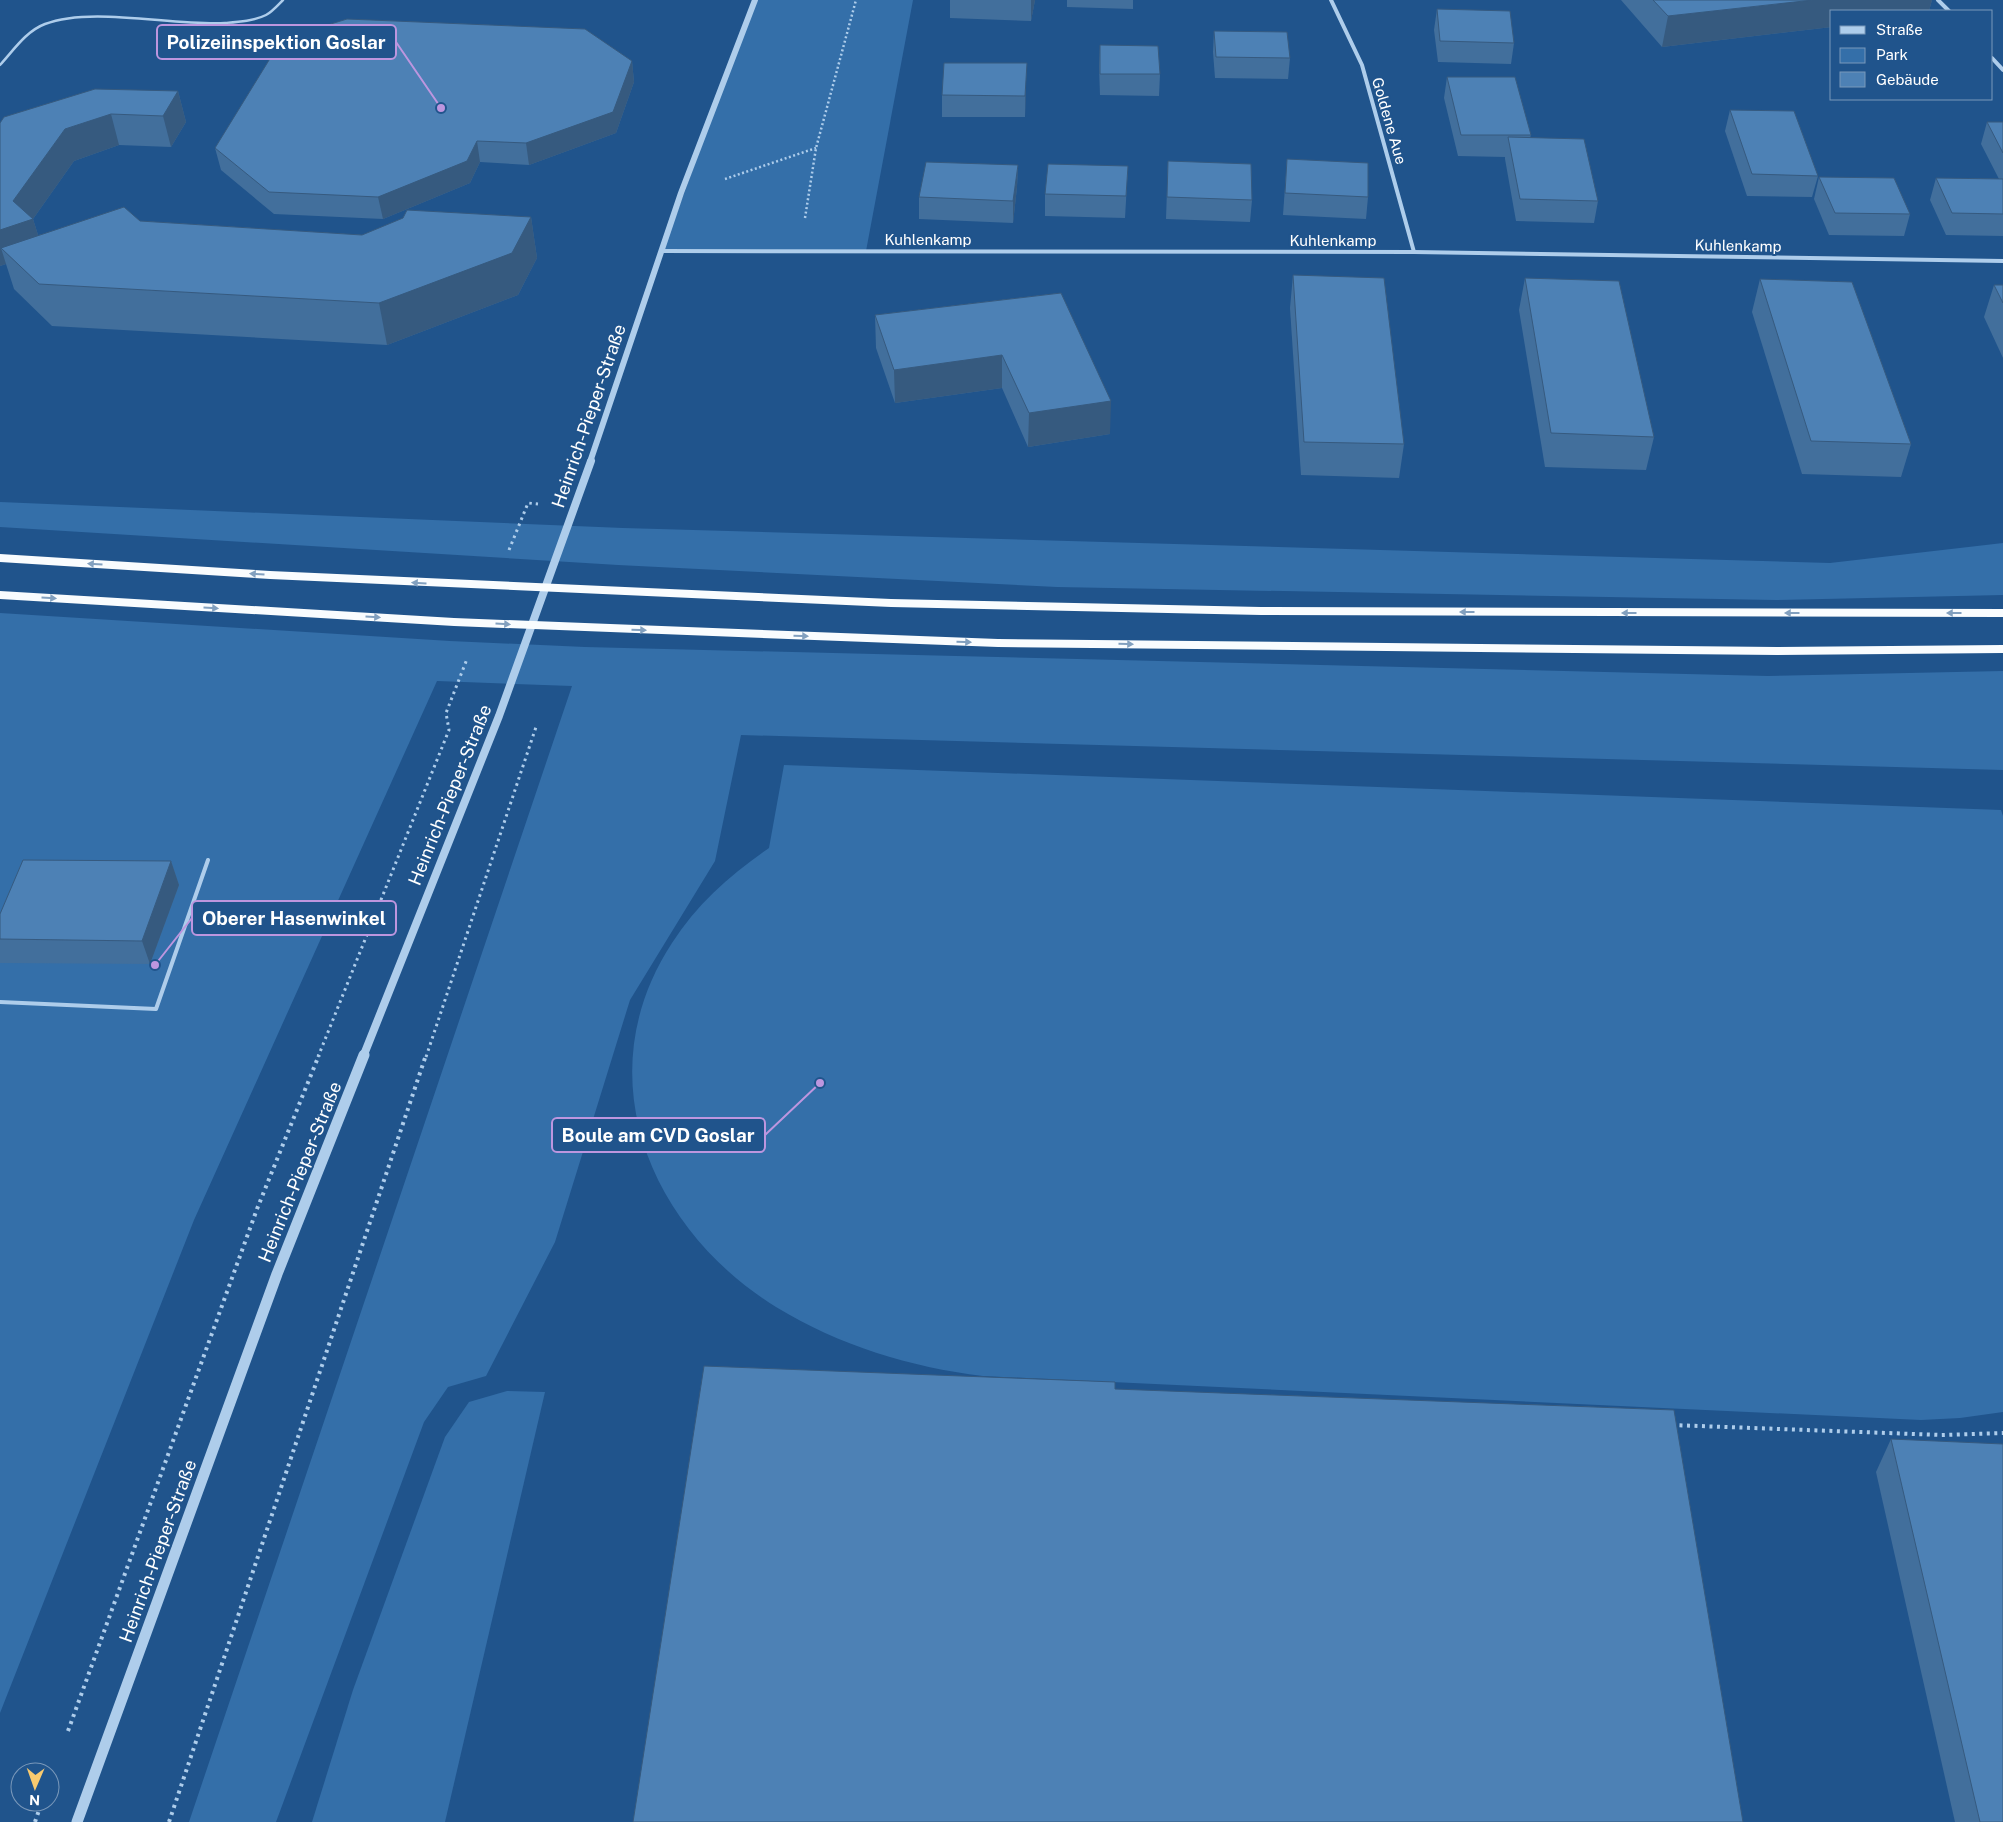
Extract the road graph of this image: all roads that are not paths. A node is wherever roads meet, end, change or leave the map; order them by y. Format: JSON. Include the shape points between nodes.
{"nodes":[{"id":1,"x":283,"y":0,"type":"edge"},
{"id":2,"x":755,"y":0,"type":"edge"},
{"id":3,"x":1331,"y":0,"type":"edge"},
{"id":4,"x":1938,"y":0,"type":"edge"},
{"id":5,"x":1948,"y":10,"type":"edge"},
{"id":6,"x":1993,"y":59,"type":"edge"},
{"id":7,"x":0,"y":65,"type":"edge"},
{"id":8,"x":2003,"y":70,"type":"edge"},
{"id":9,"x":663,"y":251,"type":"junction"},
{"id":10,"x":1414,"y":252,"type":"junction"},
{"id":11,"x":2003,"y":260,"type":"edge"},
{"id":12,"x":0,"y":558,"type":"edge"},
{"id":13,"x":0,"y":595,"type":"edge"},
{"id":14,"x":2003,"y":613,"type":"edge"},
{"id":15,"x":2003,"y":649,"type":"edge"},
{"id":16,"x":208,"y":860,"type":"dead end"},
{"id":17,"x":0,"y":1002,"type":"edge"},
{"id":18,"x":77,"y":1822,"type":"edge"}],
"edges":[{"from":1,"to":7,"type":"lane","via":[[265,17],[250,22],[222,24],[68,18],[46,24],[29,34]]},
{"from":2,"to":9,"type":"street","name":"Heinrich-Pieper-Straße","via":[[681,193]]},
{"from":3,"to":10,"type":"street","name":"Goldene Aue","via":[[1362,65]]},
{"from":4,"to":5,"type":"street"},
{"from":6,"to":8,"type":"street"},
{"from":9,"to":10,"type":"street","name":"Kuhlenkamp"},
{"from":9,"to":18,"type":"street","name":"Heinrich-Pieper-Straße","via":[[499,716],[277,1274]]},
{"from":10,"to":11,"type":"street","name":"Kuhlenkamp"},
{"from":14,"to":12,"type":"highway","one_way":true,"via":[[1270,611],[891,603],[388,581]]},
{"from":13,"to":15,"type":"highway","one_way":true,"via":[[464,622],[998,643],[1777,651]]},
{"from":16,"to":17,"type":"lane","via":[[156,1009]]}]}
